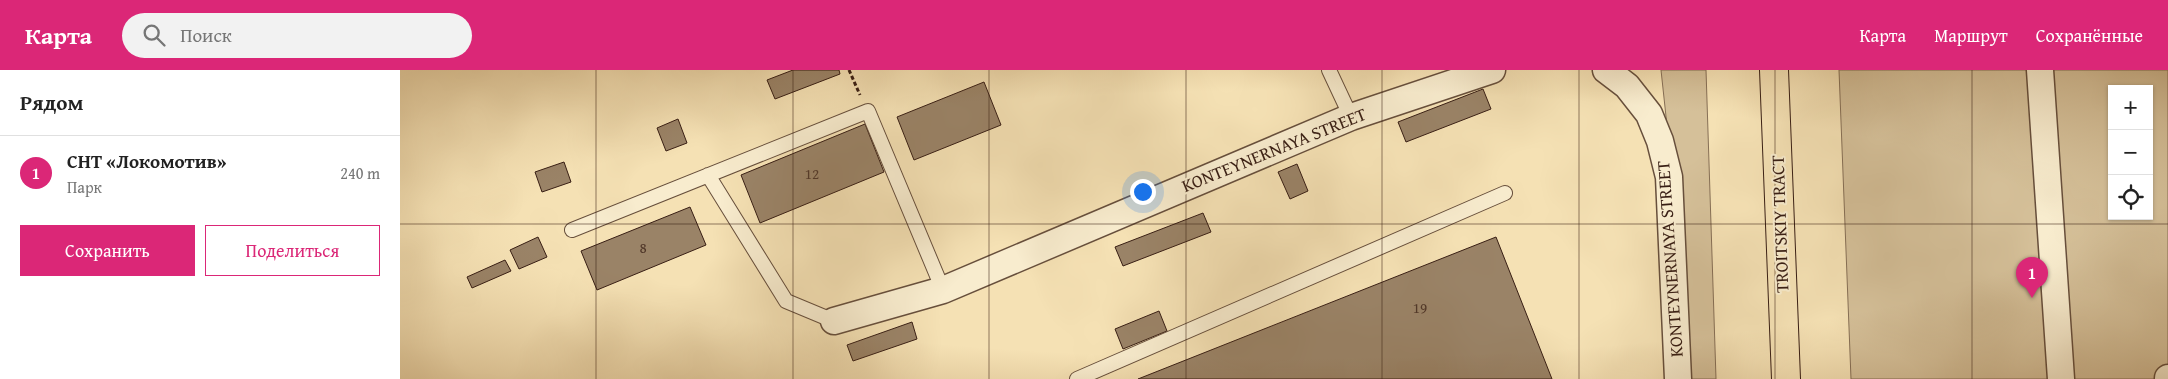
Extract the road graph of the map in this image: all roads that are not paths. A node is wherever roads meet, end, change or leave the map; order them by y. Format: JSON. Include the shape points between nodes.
{"nodes":[{"id":1,"x":1330,"y":70,"type":"edge"},
{"id":2,"x":1492,"y":70,"type":"edge"},
{"id":3,"x":1606,"y":70,"type":"edge"},
{"id":4,"x":1774,"y":70,"type":"edge"},
{"id":5,"x":2040,"y":70,"type":"edge"},
{"id":6,"x":1351,"y":117,"type":"junction"},
{"id":7,"x":708,"y":176,"type":"junction"},
{"id":8,"x":1505,"y":193,"type":"dead end"},
{"id":9,"x":572,"y":230,"type":"dead end"},
{"id":10,"x":943,"y":290,"type":"junction"},
{"id":11,"x":834,"y":321,"type":"joint"},
{"id":12,"x":1077,"y":379,"type":"edge"},
{"id":13,"x":1678,"y":379,"type":"edge"},
{"id":14,"x":1786,"y":379,"type":"edge"},
{"id":15,"x":2061,"y":379,"type":"edge"}],
"edges":[{"from":1,"to":6,"type":"lane"},
{"from":2,"to":6,"type":"street","name":"KONTEYNERNAYA STREET"},
{"from":3,"to":13,"type":"street","name":"KONTEYNERNAYA STREET","via":[[1626,86],[1648,114],[1660,141],[1669,178]]},
{"from":4,"to":14,"type":"main road","name":"TROITSKIY TRACT"},
{"from":5,"to":15,"type":"street"},
{"from":6,"to":10,"type":"street","name":"KONTEYNERNAYA STREET"},
{"from":7,"to":9,"type":"lane"},
{"from":7,"to":10,"type":"lane","via":[[868,111]]},
{"from":7,"to":11,"type":"lane","via":[[786,301]]},
{"from":8,"to":12,"type":"lane"},
{"from":10,"to":11,"type":"street","name":"KONTEYNERNAYA STREET"}]}
